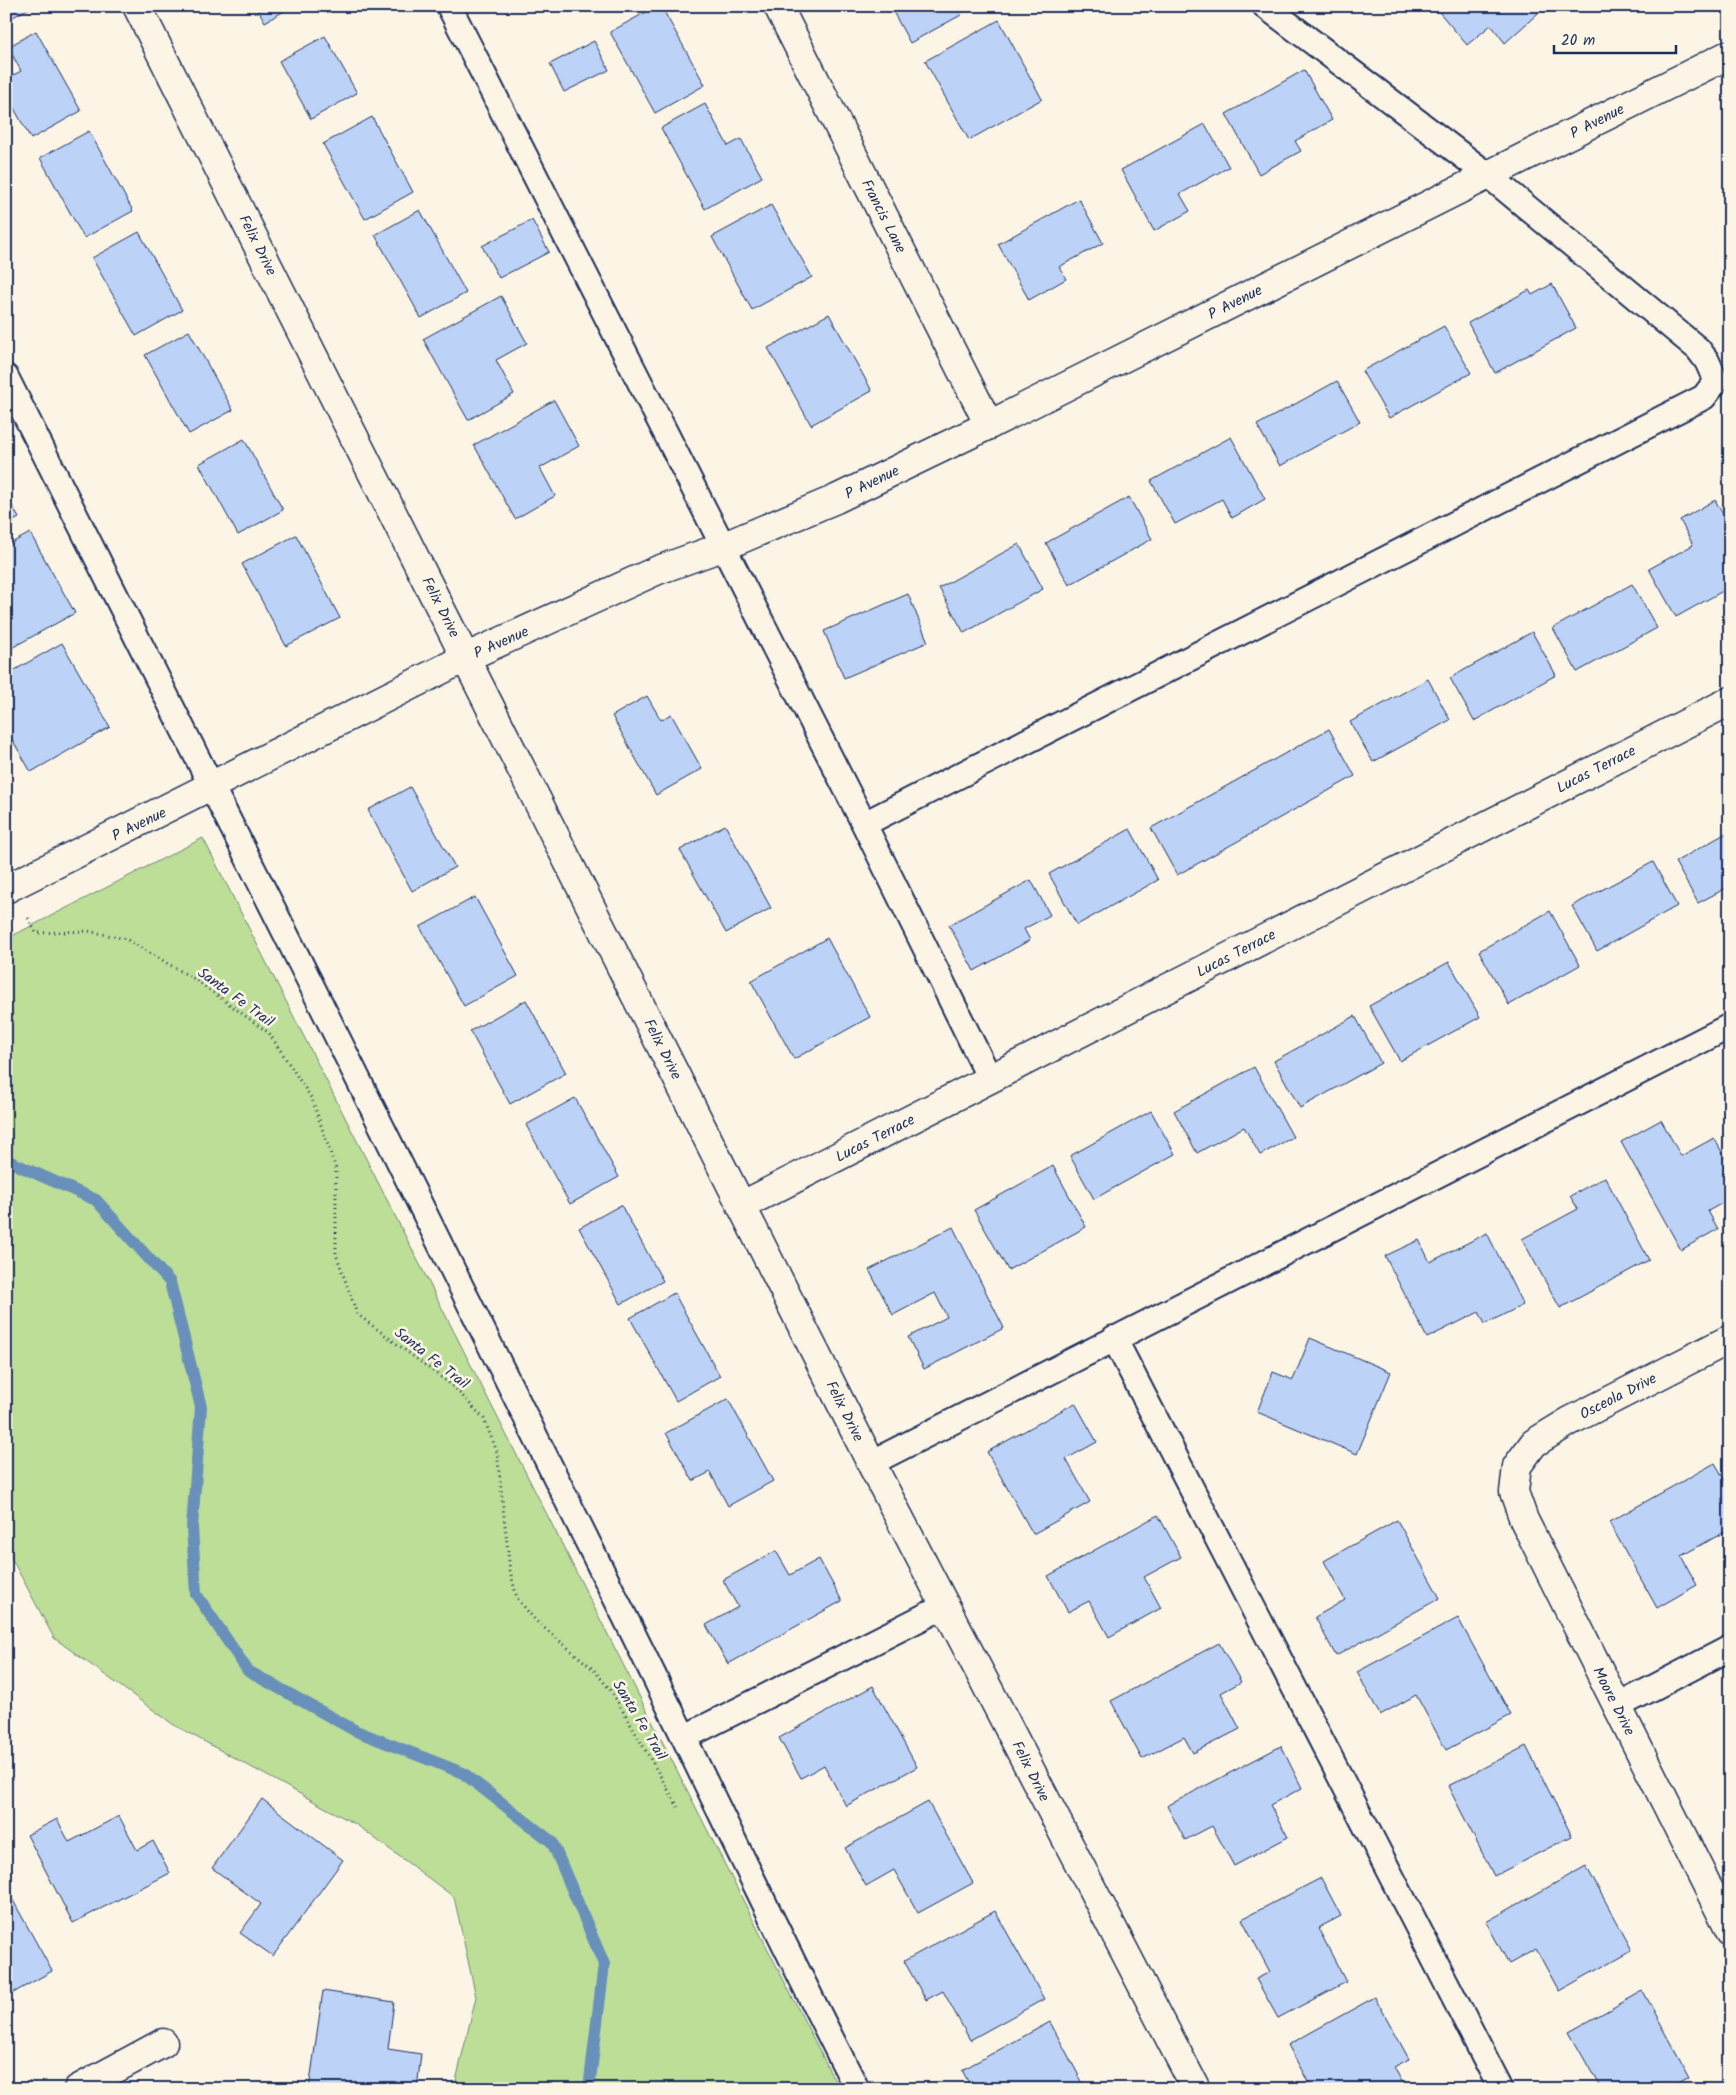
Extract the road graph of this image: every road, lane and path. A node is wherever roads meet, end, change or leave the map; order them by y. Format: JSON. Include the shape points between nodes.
{"nodes":[{"id":1,"x":137,"y":6,"type":"edge"},
{"id":2,"x":449,"y":6,"type":"edge"},
{"id":3,"x":778,"y":6,"type":"edge"},
{"id":4,"x":1265,"y":6,"type":"edge"},
{"id":5,"x":1730,"y":54,"type":"edge"},
{"id":6,"x":1488,"y":175,"type":"junction"},
{"id":7,"x":6,"y":377,"type":"edge"},
{"id":8,"x":989,"y":425,"type":"junction"},
{"id":9,"x":722,"y":547,"type":"junction"},
{"id":10,"x":467,"y":657,"type":"junction"},
{"id":11,"x":1730,"y":701,"type":"edge"},
{"id":12,"x":214,"y":786,"type":"junction"},
{"id":13,"x":864,"y":824,"type":"junction"},
{"id":14,"x":9,"y":888,"type":"edge"},
{"id":15,"x":1730,"y":1026,"type":"edge"},
{"id":16,"x":990,"y":1079,"type":"junction"},
{"id":17,"x":741,"y":1206,"type":"junction"},
{"id":18,"x":1114,"y":1338,"type":"junction"},
{"id":19,"x":1730,"y":1339,"type":"edge"},
{"id":20,"x":871,"y":1463,"type":"junction"},
{"id":21,"x":1516,"y":1466,"type":"joint"},
{"id":22,"x":946,"y":1606,"type":"junction"},
{"id":23,"x":1730,"y":1648,"type":"edge"},
{"id":24,"x":1616,"y":1707,"type":"junction"},
{"id":25,"x":685,"y":1737,"type":"junction"},
{"id":26,"x":680,"y":1812,"type":"dead end"},
{"id":27,"x":1730,"y":1931,"type":"edge"},
{"id":28,"x":163,"y":2043,"type":"dead end"},
{"id":29,"x":78,"y":2089,"type":"edge"},
{"id":30,"x":857,"y":2089,"type":"edge"},
{"id":31,"x":1196,"y":2089,"type":"edge"},
{"id":32,"x":1501,"y":2089,"type":"edge"}],
"edges":[{"from":1,"to":10,"type":"street","name":"Felix Drive"},
{"from":2,"to":9,"type":"lane"},
{"from":3,"to":8,"type":"street","name":"Francis Lane"},
{"from":4,"to":6,"type":"lane"},
{"from":5,"to":6,"type":"street","name":"P Avenue"},
{"from":6,"to":8,"type":"street","name":"P Avenue"},
{"from":6,"to":13,"type":"lane","via":[[1698,350],[1716,381],[1704,397]]},
{"from":7,"to":12,"type":"lane"},
{"from":8,"to":9,"type":"street","name":"P Avenue","via":[[836,499]]},
{"from":9,"to":10,"type":"street","name":"P Avenue","via":[[658,570]]},
{"from":9,"to":13,"type":"lane"},
{"from":10,"to":12,"type":"street","name":"P Avenue"},
{"from":10,"to":17,"type":"street","name":"Felix Drive"},
{"from":11,"to":16,"type":"street","name":"Lucas Terrace"},
{"from":12,"to":14,"type":"street","name":"P Avenue"},
{"from":12,"to":25,"type":"lane"},
{"from":13,"to":16,"type":"lane"},
{"from":14,"to":26,"type":"path","name":"Santa Fe Trail","via":[[36,933],[88,931],[126,939],[196,980],[269,1033],[312,1099],[336,1169],[336,1254],[357,1314],[454,1387],[484,1419],[497,1452],[510,1571],[517,1598],[536,1621],[593,1669],[612,1692]]},
{"from":15,"to":18,"type":"lane"},
{"from":16,"to":17,"type":"street","name":"Lucas Terrace"},
{"from":17,"to":20,"type":"street","name":"Felix Drive"},
{"from":18,"to":20,"type":"lane"},
{"from":18,"to":32,"type":"lane"},
{"from":19,"to":21,"type":"street","name":"Osceola Drive","via":[[1570,1420],[1534,1444]]},
{"from":20,"to":22,"type":"street","name":"Felix Drive"},
{"from":21,"to":24,"type":"street","name":"Moore Drive","via":[[1514,1492],[1524,1520]]},
{"from":22,"to":25,"type":"lane"},
{"from":22,"to":31,"type":"street","name":"Felix Drive"},
{"from":23,"to":24,"type":"lane"},
{"from":24,"to":27,"type":"street","name":"Moore Drive"},
{"from":25,"to":30,"type":"lane"},
{"from":28,"to":29,"type":"street"}]}
